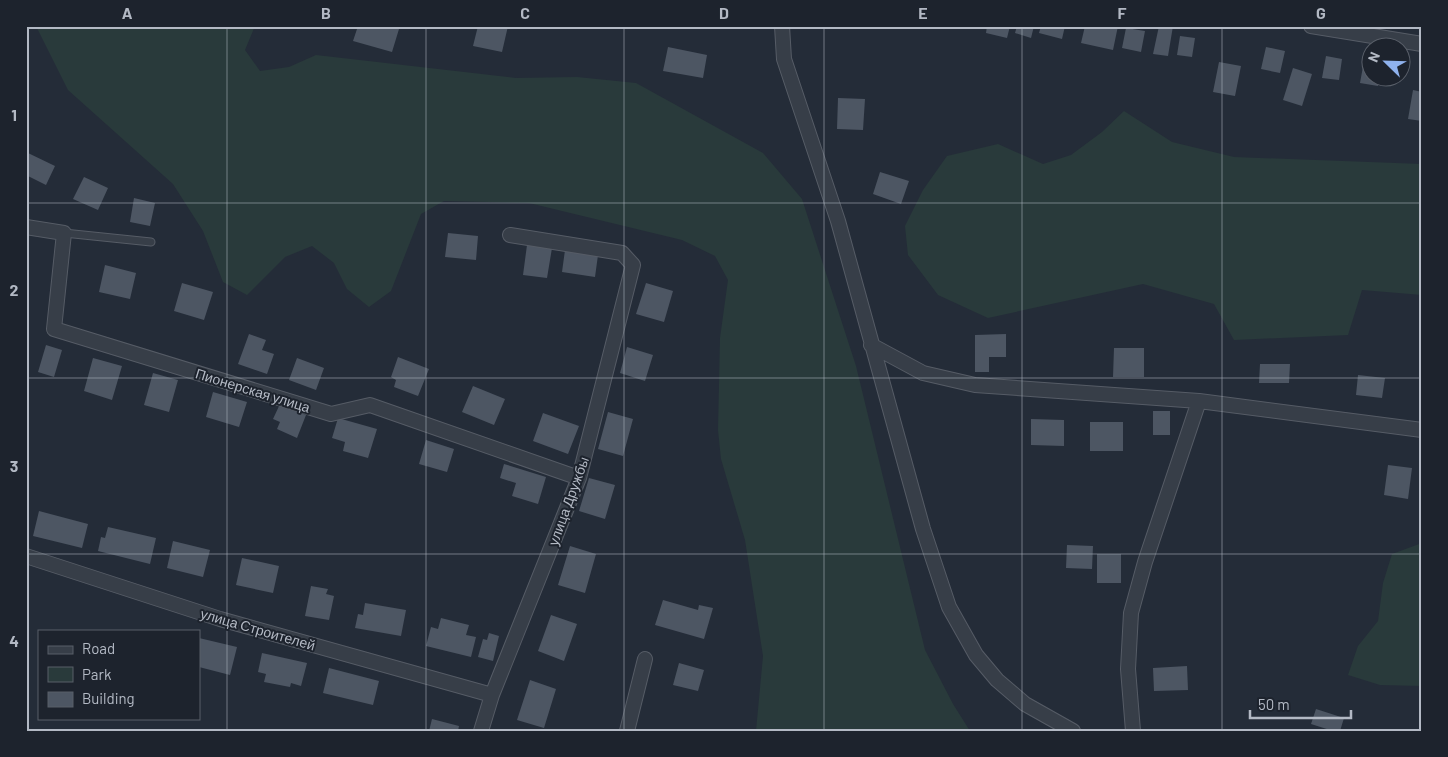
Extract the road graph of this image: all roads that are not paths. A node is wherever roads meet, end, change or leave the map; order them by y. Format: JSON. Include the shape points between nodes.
{"nodes":[{"id":1,"x":782,"y":26,"type":"edge"},
{"id":2,"x":1311,"y":26,"type":"edge"},
{"id":3,"x":1422,"y":44,"type":"edge"},
{"id":4,"x":26,"y":227,"type":"edge"},
{"id":5,"x":64,"y":232,"type":"junction"},
{"id":6,"x":510,"y":235,"type":"dead end"},
{"id":7,"x":151,"y":242,"type":"dead end"},
{"id":8,"x":871,"y":345,"type":"junction"},
{"id":9,"x":1199,"y":401,"type":"junction"},
{"id":10,"x":1422,"y":430,"type":"edge"},
{"id":11,"x":579,"y":478,"type":"junction"},
{"id":12,"x":26,"y":556,"type":"edge"},
{"id":13,"x":645,"y":659,"type":"dead end"},
{"id":14,"x":492,"y":695,"type":"junction"},
{"id":15,"x":481,"y":731,"type":"edge"},
{"id":16,"x":627,"y":731,"type":"edge"},
{"id":17,"x":1073,"y":731,"type":"edge"},
{"id":18,"x":1134,"y":731,"type":"edge"}],
"edges":[{"from":1,"to":8,"type":"street","via":[[784,58],[838,221]]},
{"from":2,"to":3,"type":"street"},
{"from":4,"to":5,"type":"street"},
{"from":5,"to":7,"type":"lane"},
{"from":5,"to":11,"type":"street","name":"Пионерская улица","via":[[54,329],[331,414],[370,405]]},
{"from":6,"to":11,"type":"street","name":"улица Дружбы","via":[[622,253],[632,265]]},
{"from":8,"to":9,"type":"street","via":[[923,373],[975,385]]},
{"from":8,"to":17,"type":"street","via":[[923,529],[950,607],[976,655],[997,680],[1025,704]]},
{"from":9,"to":10,"type":"street"},
{"from":9,"to":18,"type":"street","via":[[1131,613],[1128,669]]},
{"from":11,"to":14,"type":"street","name":"улица Дружбы"},
{"from":12,"to":14,"type":"street","name":"улица Строителей","via":[[220,619]]},
{"from":13,"to":16,"type":"street"},
{"from":14,"to":15,"type":"street","name":"улица Дружбы"}]}
